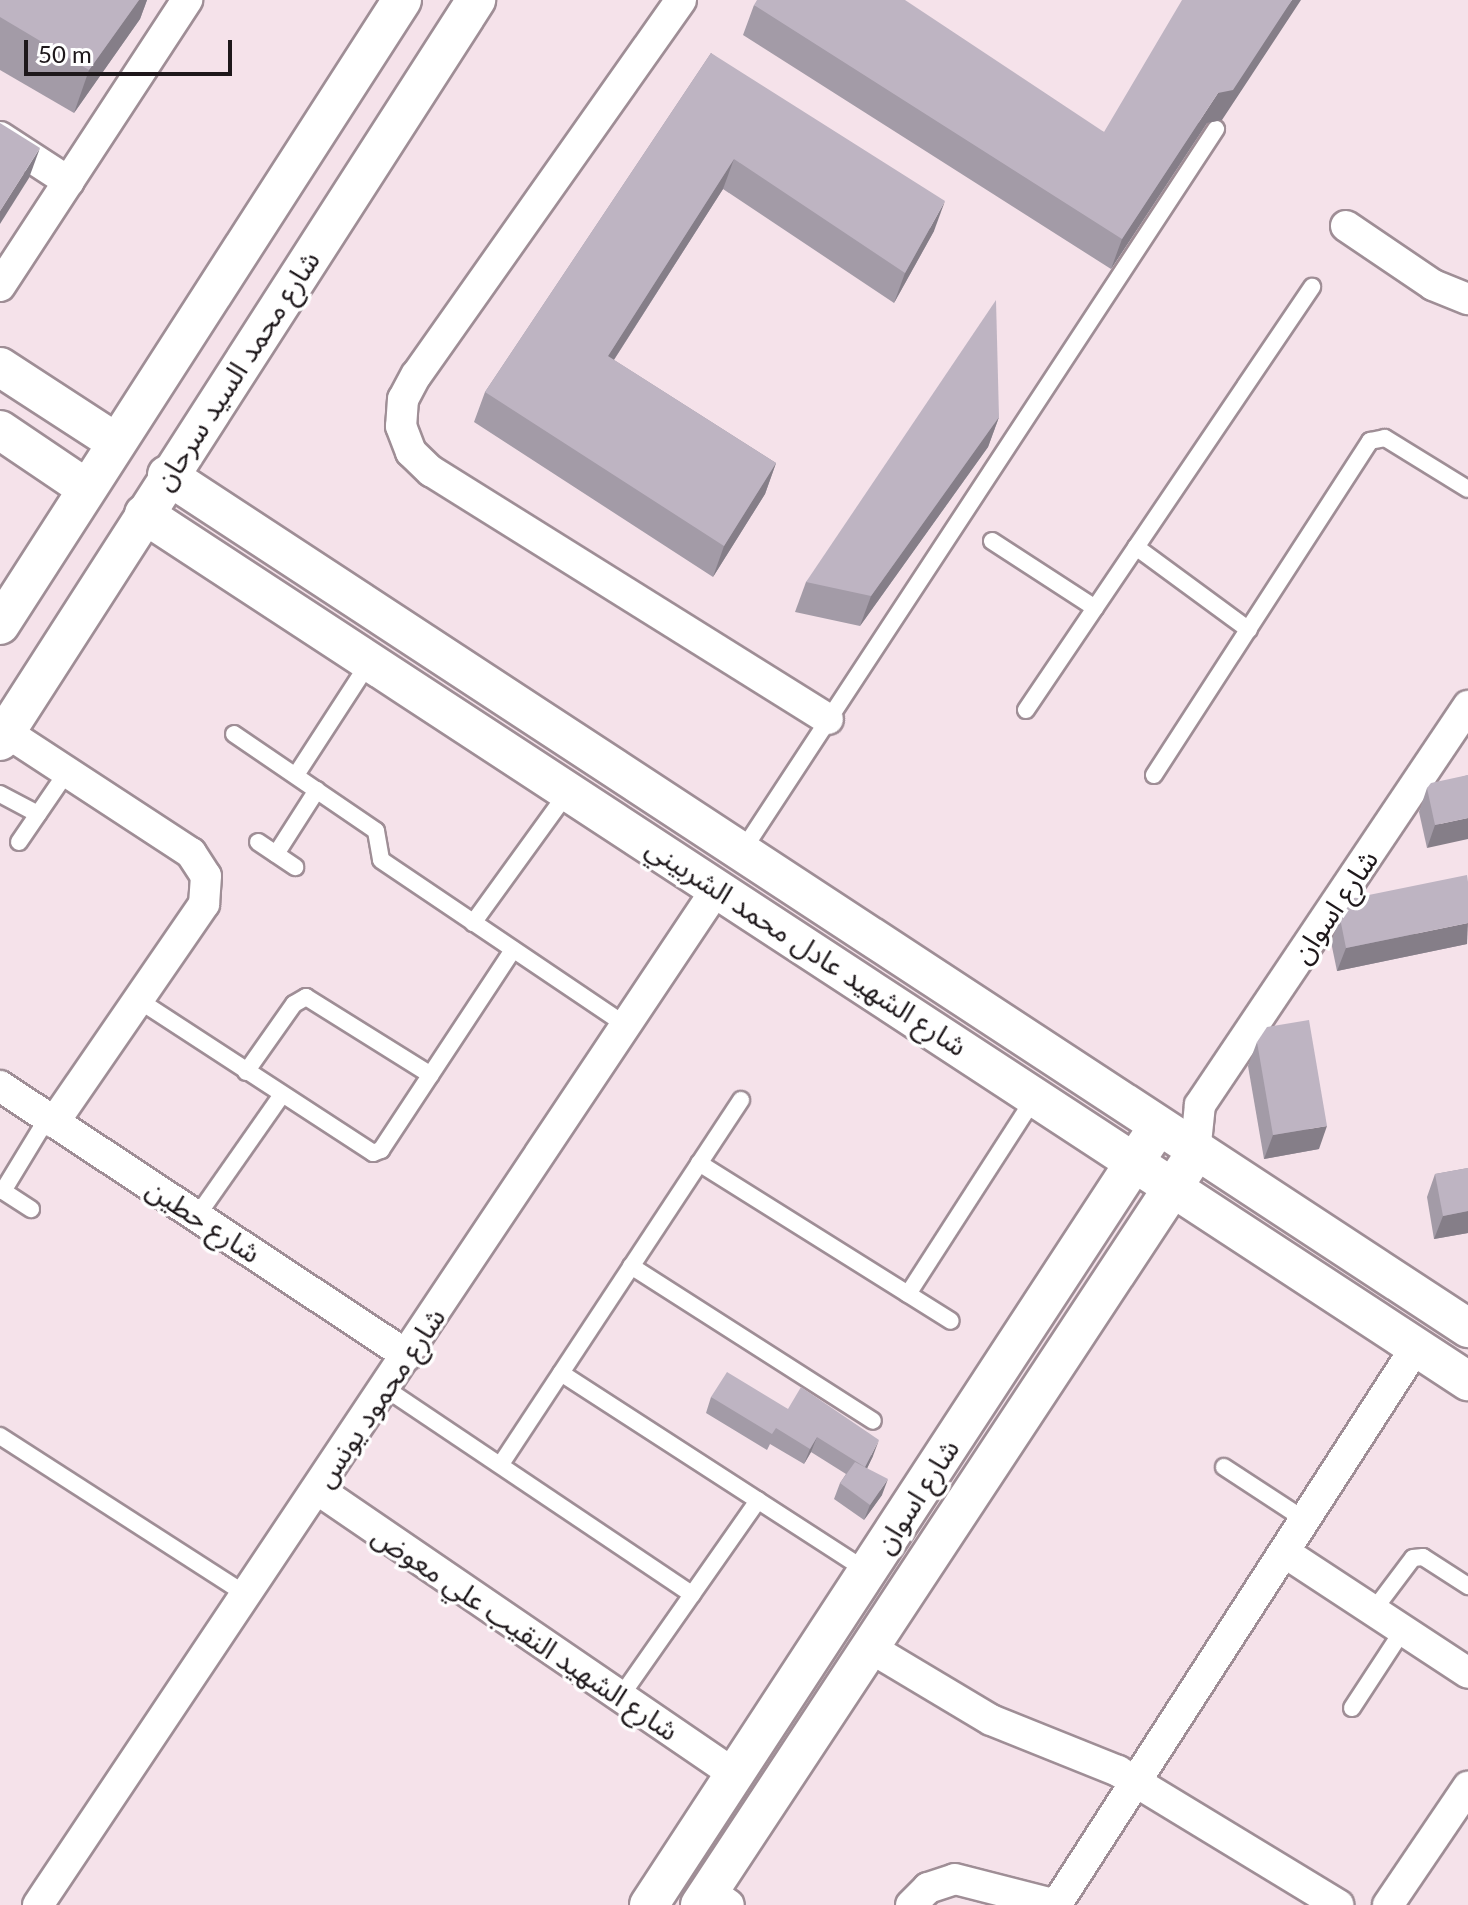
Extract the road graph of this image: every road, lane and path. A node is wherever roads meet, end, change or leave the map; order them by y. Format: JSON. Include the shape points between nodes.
{"nodes":[{"id":1,"x":187,"y":0,"type":"edge"},
{"id":2,"x":476,"y":0,"type":"edge"},
{"id":3,"x":681,"y":0,"type":"edge"},
{"id":4,"x":396,"y":10,"type":"edge"},
{"id":5,"x":440,"y":56,"type":"junction"},
{"id":6,"x":1216,"y":129,"type":"dead end"},
{"id":7,"x":0,"y":137,"type":"edge"},
{"id":8,"x":69,"y":182,"type":"junction"},
{"id":9,"x":1346,"y":226,"type":"dead end"},
{"id":10,"x":0,"y":286,"type":"edge"},
{"id":11,"x":1312,"y":287,"type":"dead end"},
{"id":12,"x":1468,"y":299,"type":"edge"},
{"id":13,"x":0,"y":367,"type":"edge"},
{"id":14,"x":0,"y":430,"type":"edge"},
{"id":15,"x":114,"y":441,"type":"junction"},
{"id":16,"x":167,"y":475,"type":"junction"},
{"id":17,"x":86,"y":488,"type":"junction"},
{"id":18,"x":1468,"y":489,"type":"edge"},
{"id":19,"x":144,"y":514,"type":"junction"},
{"id":20,"x":992,"y":541,"type":"dead end"},
{"id":21,"x":1136,"y":547,"type":"junction"},
{"id":22,"x":1095,"y":608,"type":"junction"},
{"id":23,"x":0,"y":625,"type":"edge"},
{"id":24,"x":1249,"y":630,"type":"junction"},
{"id":25,"x":370,"y":661,"type":"junction"},
{"id":26,"x":1468,"y":706,"type":"edge"},
{"id":27,"x":1026,"y":710,"type":"dead end"},
{"id":28,"x":828,"y":719,"type":"junction"},
{"id":29,"x":6,"y":724,"type":"edge"},
{"id":30,"x":234,"y":734,"type":"dead end"},
{"id":31,"x":296,"y":775,"type":"junction"},
{"id":32,"x":1154,"y":775,"type":"dead end"},
{"id":33,"x":58,"y":785,"type":"dead end"},
{"id":34,"x":317,"y":790,"type":"junction"},
{"id":35,"x":569,"y":791,"type":"junction"},
{"id":36,"x":0,"y":794,"type":"edge"},
{"id":37,"x":38,"y":814,"type":"junction"},
{"id":38,"x":19,"y":842,"type":"dead end"},
{"id":39,"x":258,"y":842,"type":"dead end"},
{"id":40,"x":741,"y":853,"type":"junction"},
{"id":41,"x":276,"y":854,"type":"junction"},
{"id":42,"x":295,"y":867,"type":"dead end"},
{"id":43,"x":718,"y":887,"type":"junction"},
{"id":44,"x":473,"y":923,"type":"junction"},
{"id":45,"x":513,"y":950,"type":"junction"},
{"id":46,"x":137,"y":999,"type":"junction"},
{"id":47,"x":627,"y":1026,"type":"junction"},
{"id":48,"x":246,"y":1072,"type":"junction"},
{"id":49,"x":431,"y":1075,"type":"junction"},
{"id":50,"x":0,"y":1086,"type":"edge"},
{"id":51,"x":281,"y":1096,"type":"junction"},
{"id":52,"x":1035,"y":1097,"type":"junction"},
{"id":53,"x":741,"y":1100,"type":"dead end"},
{"id":54,"x":1200,"y":1105,"type":"junction"},
{"id":55,"x":51,"y":1120,"type":"junction"},
{"id":56,"x":1157,"y":1128,"type":"junction"},
{"id":57,"x":1195,"y":1153,"type":"junction"},
{"id":58,"x":699,"y":1163,"type":"junction"},
{"id":59,"x":1134,"y":1163,"type":"junction"},
{"id":60,"x":1172,"y":1188,"type":"junction"},
{"id":61,"x":2,"y":1190,"type":"edge"},
{"id":62,"x":31,"y":1209,"type":"dead end"},
{"id":63,"x":197,"y":1216,"type":"junction"},
{"id":64,"x":631,"y":1266,"type":"junction"},
{"id":65,"x":908,"y":1294,"type":"junction"},
{"id":66,"x":951,"y":1321,"type":"dead end"},
{"id":67,"x":1468,"y":1328,"type":"edge"},
{"id":68,"x":1416,"y":1347,"type":"junction"},
{"id":69,"x":407,"y":1355,"type":"junction"},
{"id":70,"x":561,"y":1373,"type":"junction"},
{"id":71,"x":1468,"y":1381,"type":"edge"},
{"id":72,"x":385,"y":1388,"type":"junction"},
{"id":73,"x":873,"y":1421,"type":"dead end"},
{"id":74,"x":0,"y":1436,"type":"edge"},
{"id":75,"x":501,"y":1464,"type":"junction"},
{"id":76,"x":1224,"y":1467,"type":"dead end"},
{"id":77,"x":317,"y":1489,"type":"junction"},
{"id":78,"x":758,"y":1500,"type":"junction"},
{"id":79,"x":1305,"y":1520,"type":"junction"},
{"id":80,"x":1284,"y":1552,"type":"junction"},
{"id":81,"x":867,"y":1571,"type":"junction"},
{"id":82,"x":1468,"y":1586,"type":"edge"},
{"id":83,"x":692,"y":1594,"type":"junction"},
{"id":84,"x":247,"y":1595,"type":"junction"},
{"id":85,"x":1373,"y":1611,"type":"junction"},
{"id":86,"x":1403,"y":1630,"type":"junction"},
{"id":87,"x":869,"y":1647,"type":"junction"},
{"id":88,"x":1468,"y":1673,"type":"edge"},
{"id":89,"x":621,"y":1696,"type":"junction"},
{"id":90,"x":1352,"y":1708,"type":"dead end"},
{"id":91,"x":734,"y":1774,"type":"junction"},
{"id":92,"x":1136,"y":1781,"type":"junction"},
{"id":93,"x":1468,"y":1787,"type":"edge"},
{"id":94,"x":712,"y":1900,"type":"edge"},
{"id":95,"x":38,"y":1905,"type":"edge"},
{"id":96,"x":649,"y":1905,"type":"edge"},
{"id":97,"x":911,"y":1905,"type":"edge"},
{"id":98,"x":1056,"y":1905,"type":"edge"},
{"id":99,"x":1338,"y":1905,"type":"edge"},
{"id":100,"x":1388,"y":1905,"type":"edge"}],
"edges":[{"from":1,"to":8,"type":"street"},
{"from":2,"to":5,"type":"street","name":"شارع محمد السيد سرحان"},
{"from":3,"to":28,"type":"street","via":[[416,375],[403,399],[401,426],[411,452],[431,471]]},
{"from":4,"to":5,"type":"street"},
{"from":4,"to":15,"type":"street"},
{"from":5,"to":16,"type":"street","name":"شارع محمد السيد سرحان"},
{"from":6,"to":28,"type":"lane"},
{"from":7,"to":8,"type":"street"},
{"from":8,"to":10,"type":"street"},
{"from":9,"to":12,"type":"street","via":[[1433,285]]},
{"from":11,"to":21,"type":"lane"},
{"from":13,"to":15,"type":"street"},
{"from":14,"to":17,"type":"street"},
{"from":15,"to":17,"type":"street"},
{"from":16,"to":19,"type":"street","name":"شارع محمد السيد سرحان"},
{"from":16,"to":40,"type":"street","name":"شارع الشهيد عادل محمد الشربيني"},
{"from":17,"to":23,"type":"street"},
{"from":18,"to":24,"type":"lane","via":[[1385,438],[1370,441]]},
{"from":19,"to":25,"type":"street","name":"شارع الشهيد عادل محمد الشربيني"},
{"from":19,"to":29,"type":"street","name":"شارع محمد السيد سرحان"},
{"from":20,"to":22,"type":"lane"},
{"from":21,"to":22,"type":"lane"},
{"from":21,"to":24,"type":"lane"},
{"from":22,"to":27,"type":"lane"},
{"from":24,"to":32,"type":"lane"},
{"from":25,"to":31,"type":"lane"},
{"from":25,"to":35,"type":"street","name":"شارع الشهيد عادل محمد الشربيني"},
{"from":26,"to":54,"type":"street","name":"شارع اسوان"},
{"from":28,"to":40,"type":"lane"},
{"from":29,"to":46,"type":"street","via":[[201,863],[208,890],[204,904]]},
{"from":30,"to":31,"type":"lane"},
{"from":31,"to":34,"type":"lane"},
{"from":33,"to":37,"type":"lane"},
{"from":34,"to":41,"type":"lane"},
{"from":34,"to":44,"type":"lane","via":[[376,831],[381,860]]},
{"from":35,"to":43,"type":"street","name":"شارع الشهيد عادل محمد الشربيني"},
{"from":35,"to":44,"type":"lane"},
{"from":36,"to":37,"type":"lane"},
{"from":37,"to":38,"type":"lane"},
{"from":39,"to":41,"type":"lane"},
{"from":40,"to":56,"type":"street","name":"شارع الشهيد عادل محمد الشربيني"},
{"from":41,"to":42,"type":"lane"},
{"from":43,"to":47,"type":"street","name":"شارع محمود يونس"},
{"from":43,"to":52,"type":"street","name":"شارع الشهيد عادل محمد الشربيني"},
{"from":44,"to":45,"type":"lane"},
{"from":45,"to":47,"type":"lane"},
{"from":45,"to":49,"type":"lane"},
{"from":46,"to":48,"type":"lane"},
{"from":46,"to":55,"type":"street"},
{"from":47,"to":69,"type":"street","name":"شارع محمود يونس"},
{"from":48,"to":49,"type":"lane","via":[[294,1004],[306,997]]},
{"from":48,"to":51,"type":"lane"},
{"from":49,"to":51,"type":"lane","via":[[381,1150],[373,1153]]},
{"from":50,"to":55,"type":"street","name":"شارع حطين"},
{"from":51,"to":63,"type":"lane"},
{"from":52,"to":59,"type":"street","name":"شارع الشهيد عادل محمد الشربيني"},
{"from":52,"to":65,"type":"lane"},
{"from":53,"to":58,"type":"lane"},
{"from":54,"to":56,"type":"street","name":"شارع اسوان"},
{"from":54,"to":57,"type":"street","name":"شارع اسوان"},
{"from":55,"to":61,"type":"lane"},
{"from":55,"to":63,"type":"street","name":"شارع حطين"},
{"from":56,"to":57,"type":"street","name":"شارع الشهيد عادل محمد الشربيني"},
{"from":56,"to":59,"type":"street","name":"شارع اسوان"},
{"from":57,"to":60,"type":"street","name":"شارع اسوان"},
{"from":57,"to":67,"type":"street","name":"شارع الشهيد عادل محمد الشربيني"},
{"from":58,"to":64,"type":"lane"},
{"from":58,"to":65,"type":"lane"},
{"from":59,"to":60,"type":"street","name":"شارع الشهيد عادل محمد الشربيني"},
{"from":59,"to":81,"type":"street","name":"شارع اسوان"},
{"from":60,"to":68,"type":"street","name":"شارع الشهيد عادل محمد الشربيني"},
{"from":60,"to":87,"type":"street","name":"شارع اسوان"},
{"from":61,"to":62,"type":"lane"},
{"from":63,"to":69,"type":"street","name":"شارع حطين"},
{"from":64,"to":70,"type":"lane"},
{"from":64,"to":73,"type":"lane"},
{"from":65,"to":66,"type":"lane"},
{"from":68,"to":71,"type":"street","name":"شارع الشهيد عادل محمد الشربيني"},
{"from":68,"to":79,"type":"street"},
{"from":69,"to":72,"type":"street","name":"شارع محمود يونس"},
{"from":70,"to":75,"type":"lane"},
{"from":70,"to":78,"type":"lane"},
{"from":72,"to":75,"type":"lane"},
{"from":72,"to":77,"type":"street","name":"شارع محمود يونس"},
{"from":74,"to":84,"type":"lane"},
{"from":75,"to":83,"type":"lane"},
{"from":76,"to":79,"type":"lane"},
{"from":77,"to":84,"type":"street","name":"شارع محمود يونس"},
{"from":77,"to":89,"type":"street","name":"شارع الشهيد النقيب علي معوض"},
{"from":78,"to":81,"type":"lane"},
{"from":78,"to":83,"type":"lane"},
{"from":79,"to":80,"type":"street"},
{"from":80,"to":85,"type":"street"},
{"from":80,"to":92,"type":"street"},
{"from":81,"to":91,"type":"street","name":"شارع اسوان"},
{"from":82,"to":85,"type":"lane","via":[[1423,1557],[1413,1558]]},
{"from":83,"to":89,"type":"lane"},
{"from":84,"to":95,"type":"street","name":"شارع محمود يونس"},
{"from":85,"to":86,"type":"street"},
{"from":86,"to":88,"type":"street"},
{"from":86,"to":90,"type":"lane"},
{"from":87,"to":92,"type":"street","via":[[991,1720],[1080,1752]]},
{"from":87,"to":94,"type":"street","name":"شارع اسوان"},
{"from":89,"to":91,"type":"street","name":"شارع الشهيد النقيب علي معوض"},
{"from":91,"to":96,"type":"street","name":"شارع اسوان"},
{"from":92,"to":98,"type":"street"},
{"from":92,"to":99,"type":"street"},
{"from":93,"to":100,"type":"street"},
{"from":97,"to":98,"type":"street","via":[[928,1888],[955,1879]]}]}
